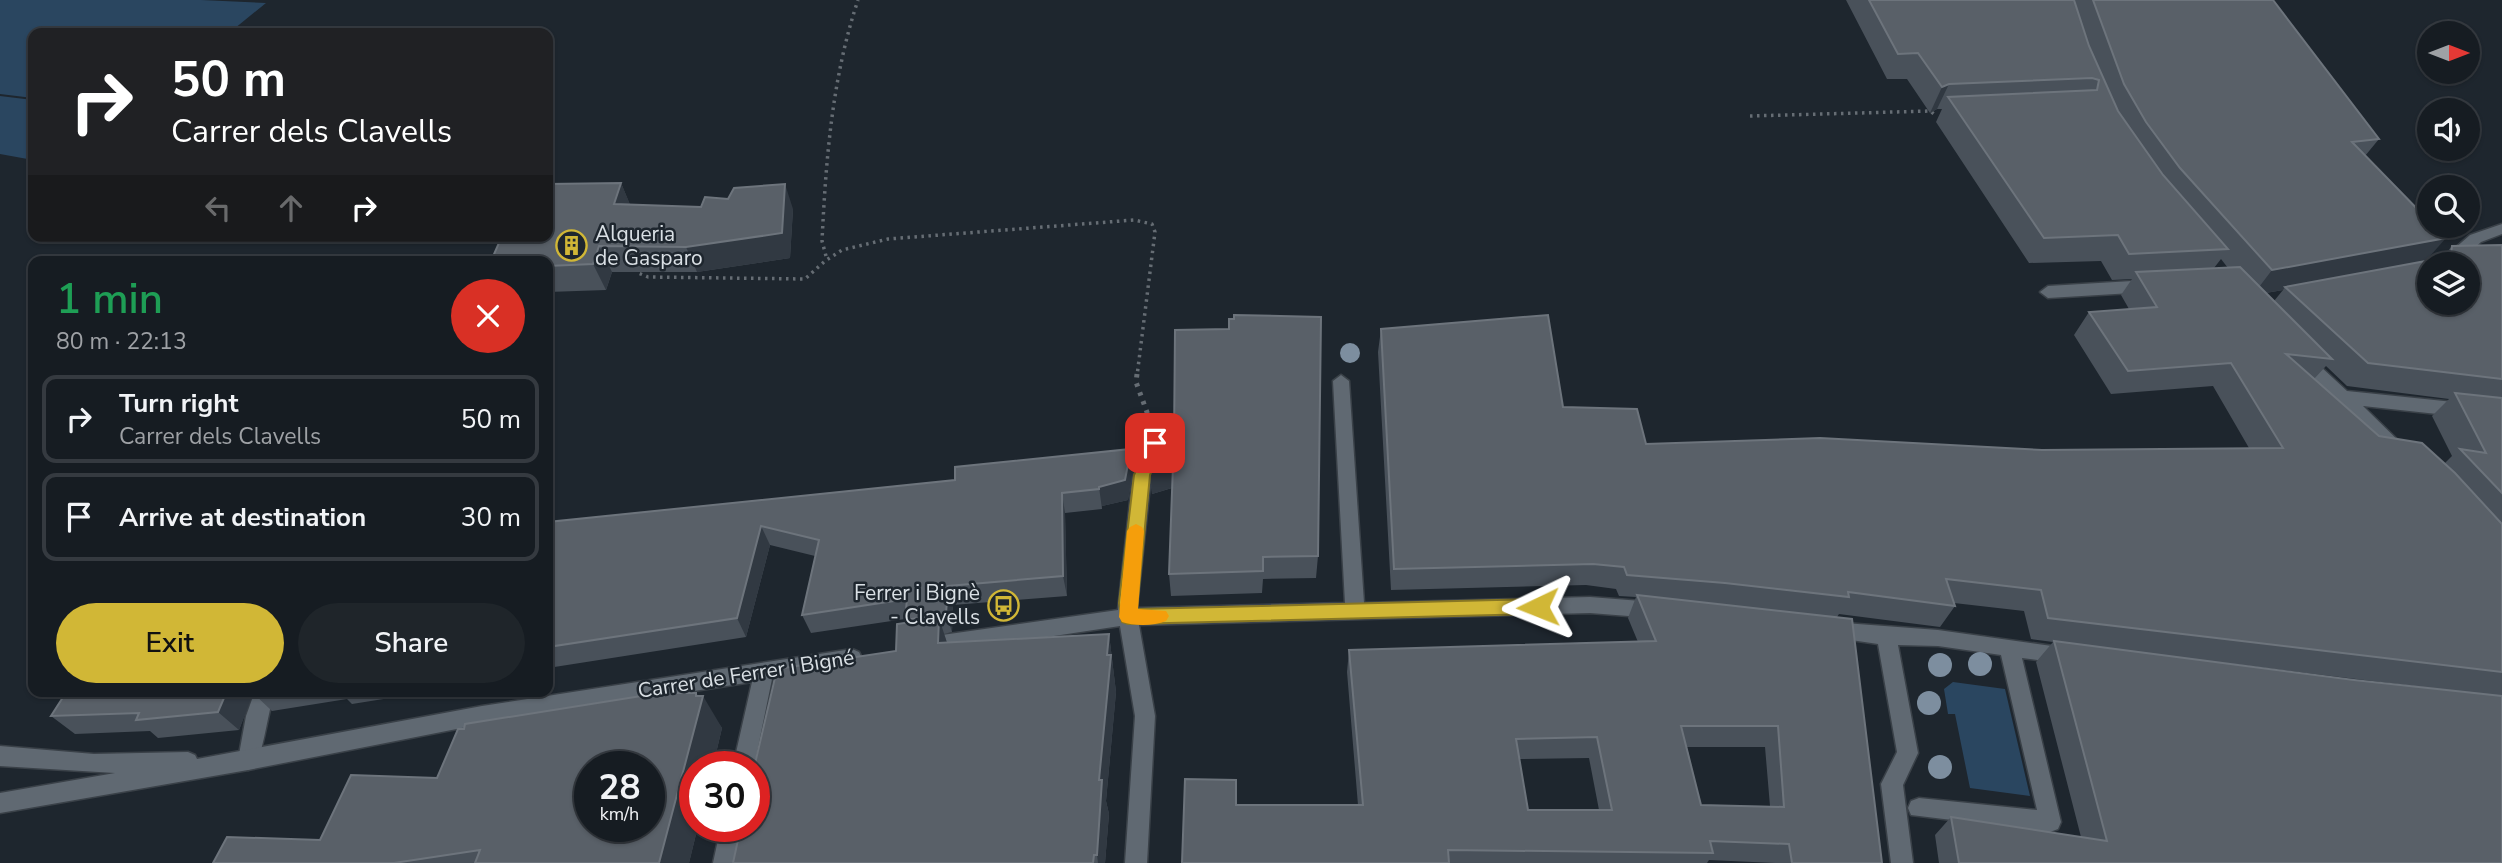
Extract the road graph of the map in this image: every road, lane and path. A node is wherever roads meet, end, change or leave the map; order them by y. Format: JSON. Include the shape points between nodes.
{"nodes":[{"id":1,"x":858,"y":0,"type":"edge"},
{"id":2,"x":1750,"y":116,"type":"dead end"},
{"id":3,"x":1937,"y":116,"type":"dead end"},
{"id":4,"x":2502,"y":229,"type":"edge"},
{"id":5,"x":2462,"y":252,"type":"edge"},
{"id":6,"x":826,"y":257,"type":"junction"},
{"id":7,"x":638,"y":260,"type":"edge"},
{"id":8,"x":2159,"y":286,"type":"edge"},
{"id":9,"x":2048,"y":292,"type":"dead end"},
{"id":10,"x":2285,"y":342,"type":"edge"},
{"id":11,"x":1341,"y":381,"type":"dead end"},
{"id":12,"x":2341,"y":397,"type":"junction"},
{"id":13,"x":2502,"y":414,"type":"edge"},
{"id":14,"x":1155,"y":443,"type":"joint"},
{"id":15,"x":2414,"y":464,"type":"edge"},
{"id":16,"x":1355,"y":612,"type":"junction"},
{"id":17,"x":1671,"y":612,"type":"edge"},
{"id":18,"x":1128,"y":617,"type":"junction"},
{"id":19,"x":1814,"y":628,"type":"edge"},
{"id":20,"x":1887,"y":636,"type":"junction"},
{"id":21,"x":912,"y":649,"type":"edge"},
{"id":22,"x":872,"y":655,"type":"edge"},
{"id":23,"x":2011,"y":656,"type":"dead end"},
{"id":24,"x":2089,"y":658,"type":"edge"},
{"id":25,"x":764,"y":671,"type":"junction"},
{"id":26,"x":263,"y":697,"type":"edge"},
{"id":27,"x":747,"y":751,"type":"edge"},
{"id":28,"x":0,"y":756,"type":"edge"},
{"id":29,"x":248,"y":760,"type":"junction"},
{"id":30,"x":0,"y":803,"type":"edge"},
{"id":31,"x":1919,"y":808,"type":"dead end"},
{"id":32,"x":729,"y":842,"type":"edge"},
{"id":33,"x":724,"y":863,"type":"edge"},
{"id":34,"x":1136,"y":863,"type":"edge"},
{"id":35,"x":1902,"y":863,"type":"edge"}],
"edges":[{"from":1,"to":6,"type":"path","via":[[827,139],[822,241]]},
{"from":2,"to":3,"type":"path","via":[[1930,111]]},
{"from":4,"to":5,"type":"street","via":[[2474,237]]},
{"from":6,"to":7,"type":"path","via":[[805,279],[648,278],[636,272]]},
{"from":6,"to":14,"type":"path","via":[[849,246],[888,239],[1134,220],[1152,224],[1155,232],[1136,382]]},
{"from":8,"to":9,"type":"street"},
{"from":10,"to":12,"type":"street"},
{"from":11,"to":16,"type":"street"},
{"from":12,"to":13,"type":"street"},
{"from":12,"to":15,"type":"street"},
{"from":14,"to":18,"type":"street","via":[[1142,475]]},
{"from":16,"to":17,"type":"street","via":[[1590,605]]},
{"from":16,"to":18,"type":"street"},
{"from":18,"to":21,"type":"street"},
{"from":18,"to":34,"type":"street","via":[[1145,716]]},
{"from":19,"to":20,"type":"street"},
{"from":20,"to":24,"type":"street","via":[[1938,638]]},
{"from":20,"to":35,"type":"street","via":[[1908,753],[1892,784]]},
{"from":22,"to":25,"type":"street","name":"Carrer de Ferrer i Bigné"},
{"from":23,"to":31,"type":"street","via":[[2050,822]]},
{"from":25,"to":27,"type":"street"},
{"from":25,"to":29,"type":"street","name":"Carrer de Ferrer i Bigné","via":[[482,715]]},
{"from":26,"to":29,"type":"street"},
{"from":28,"to":29,"type":"street","via":[[94,764]]},
{"from":29,"to":30,"type":"street"},
{"from":32,"to":33,"type":"street"}]}
